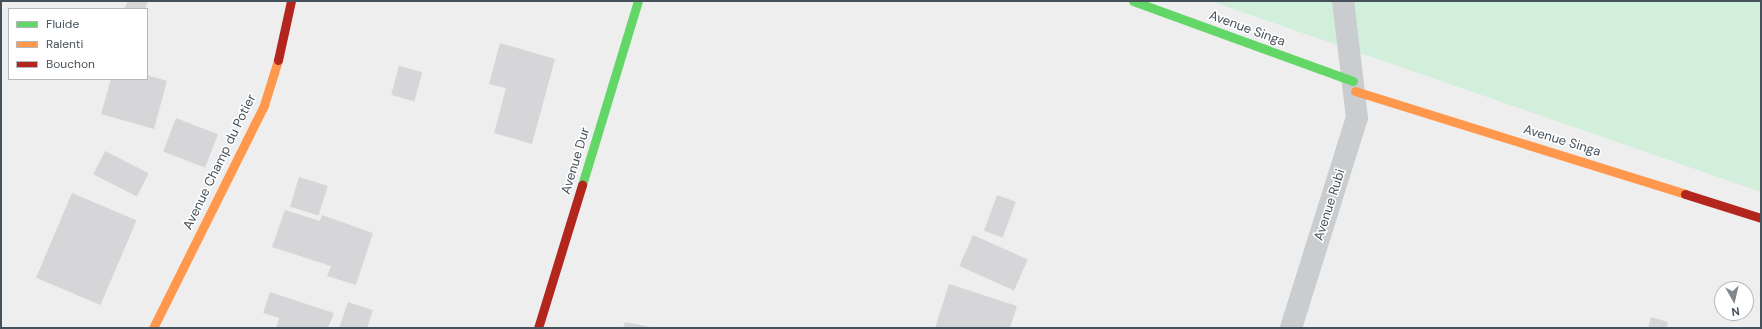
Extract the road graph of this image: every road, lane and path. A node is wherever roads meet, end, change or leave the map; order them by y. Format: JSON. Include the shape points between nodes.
{"nodes":[{"id":1,"x":291,"y":1,"type":"edge"},
{"id":2,"x":638,"y":1,"type":"edge"},
{"id":3,"x":1133,"y":1,"type":"edge"},
{"id":4,"x":1343,"y":1,"type":"edge"},
{"id":5,"x":1354,"y":86,"type":"junction"},
{"id":6,"x":1761,"y":218,"type":"edge"},
{"id":7,"x":153,"y":328,"type":"edge"},
{"id":8,"x":538,"y":328,"type":"edge"},
{"id":9,"x":1291,"y":328,"type":"edge"}],
"edges":[{"from":1,"to":7,"type":"street","name":"Avenue Champ du Potier","via":[[280,54],[264,105]]},
{"from":2,"to":8,"type":"street","name":"Avenue Dur"},
{"from":3,"to":5,"type":"street","name":"Avenue Singa"},
{"from":4,"to":5,"type":"street","name":"Avenue Rubi"},
{"from":5,"to":6,"type":"street","name":"Avenue Singa"},
{"from":5,"to":9,"type":"street","name":"Avenue Rubi","via":[[1357,118]]}]}
